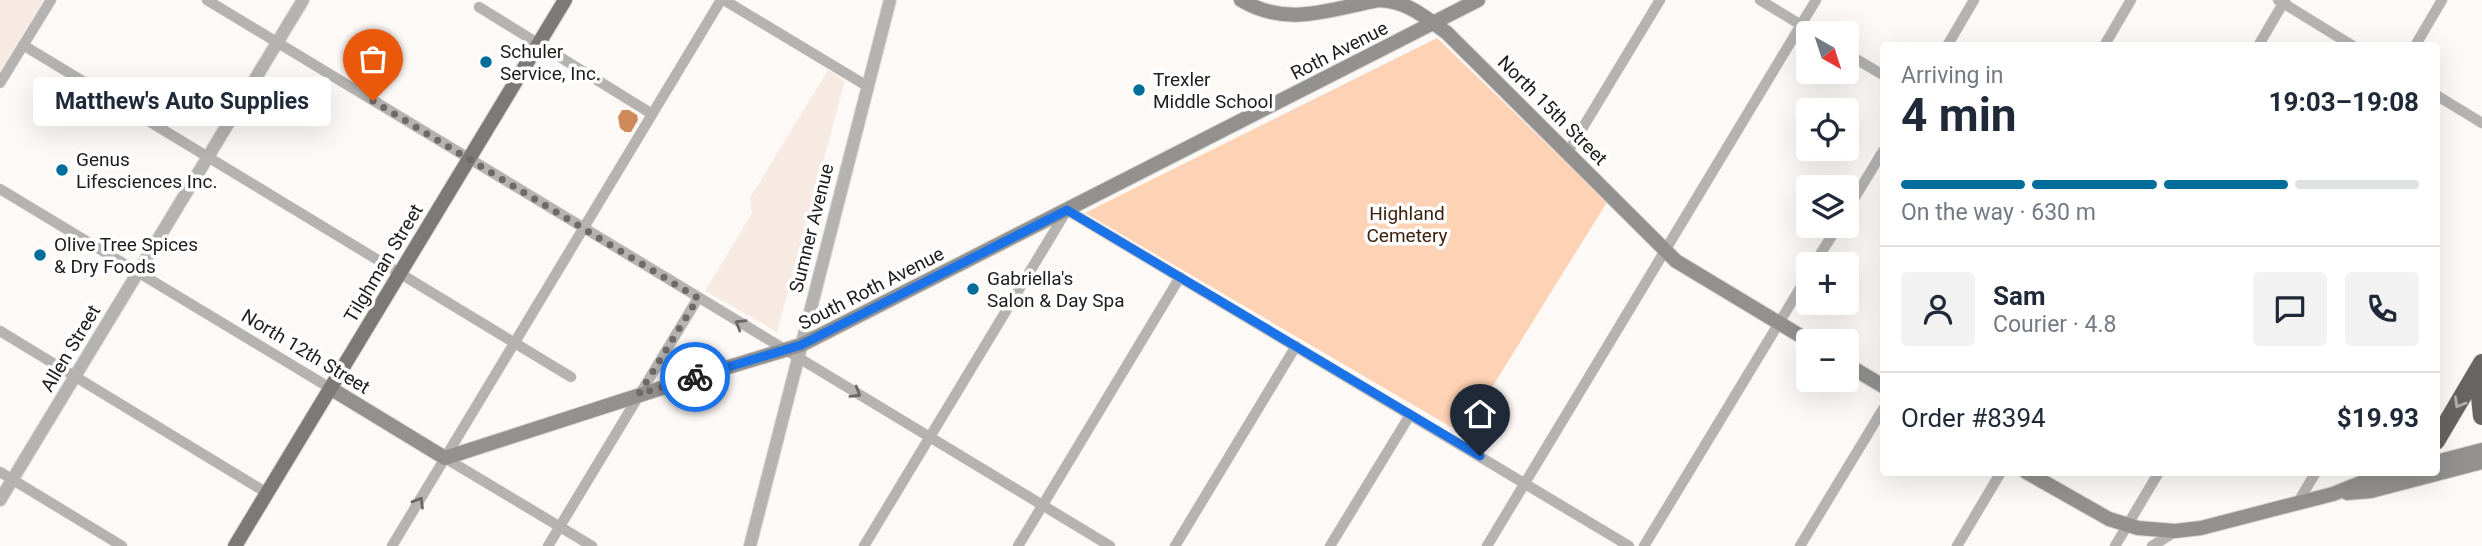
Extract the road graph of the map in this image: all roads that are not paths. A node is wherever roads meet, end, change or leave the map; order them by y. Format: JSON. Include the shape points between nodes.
{"nodes":[{"id":1,"x":51,"y":0,"type":"edge"},
{"id":2,"x":207,"y":0,"type":"edge"},
{"id":3,"x":303,"y":0,"type":"edge"},
{"id":4,"x":565,"y":0,"type":"edge"},
{"id":5,"x":723,"y":0,"type":"edge"},
{"id":6,"x":890,"y":0,"type":"edge"},
{"id":7,"x":1241,"y":0,"type":"edge"},
{"id":8,"x":1478,"y":0,"type":"edge"},
{"id":9,"x":1660,"y":0,"type":"edge"},
{"id":10,"x":1760,"y":0,"type":"edge"},
{"id":11,"x":1816,"y":0,"type":"edge"},
{"id":12,"x":1974,"y":0,"type":"edge"},
{"id":13,"x":2131,"y":0,"type":"edge"},
{"id":14,"x":2442,"y":0,"type":"edge"},
{"id":15,"x":2282,"y":1,"type":"edge"},
{"id":16,"x":479,"y":7,"type":"dead end"},
{"id":17,"x":1803,"y":21,"type":"edge"},
{"id":18,"x":1796,"y":22,"type":"edge"},
{"id":19,"x":1433,"y":23,"type":"junction"},
{"id":20,"x":1796,"y":33,"type":"edge"},
{"id":21,"x":277,"y":42,"type":"junction"},
{"id":22,"x":1949,"y":42,"type":"edge"},
{"id":23,"x":2106,"y":42,"type":"edge"},
{"id":24,"x":2260,"y":42,"type":"edge"},
{"id":25,"x":2347,"y":42,"type":"edge"},
{"id":26,"x":2417,"y":42,"type":"edge"},
{"id":27,"x":538,"y":44,"type":"junction"},
{"id":28,"x":23,"y":46,"type":"junction"},
{"id":29,"x":1859,"y":61,"type":"edge"},
{"id":30,"x":1880,"y":73,"type":"edge"},
{"id":31,"x":0,"y":83,"type":"edge"},
{"id":32,"x":867,"y":86,"type":"junction"},
{"id":33,"x":2440,"y":97,"type":"edge"},
{"id":34,"x":652,"y":114,"type":"junction"},
{"id":35,"x":2482,"y":123,"type":"edge"},
{"id":36,"x":1568,"y":152,"type":"junction"},
{"id":37,"x":1880,"y":156,"type":"edge"},
{"id":38,"x":208,"y":158,"type":"junction"},
{"id":39,"x":469,"y":159,"type":"junction"},
{"id":40,"x":0,"y":189,"type":"edge"},
{"id":41,"x":1859,"y":191,"type":"edge"},
{"id":42,"x":1067,"y":210,"type":"junction"},
{"id":43,"x":583,"y":228,"type":"junction"},
{"id":44,"x":1667,"y":251,"type":"junction"},
{"id":45,"x":139,"y":273,"type":"junction"},
{"id":46,"x":399,"y":273,"type":"junction"},
{"id":47,"x":1180,"y":277,"type":"junction"},
{"id":48,"x":1796,"y":295,"type":"edge"},
{"id":49,"x":698,"y":298,"type":"junction"},
{"id":50,"x":1779,"y":323,"type":"junction"},
{"id":51,"x":0,"y":331,"type":"edge"},
{"id":52,"x":1796,"y":333,"type":"edge"},
{"id":53,"x":513,"y":342,"type":"junction"},
{"id":54,"x":1296,"y":346,"type":"junction"},
{"id":55,"x":782,"y":349,"type":"junction"},
{"id":56,"x":800,"y":352,"type":"junction"},
{"id":57,"x":2482,"y":363,"type":"edge"},
{"id":58,"x":1859,"y":372,"type":"edge"},
{"id":59,"x":76,"y":377,"type":"junction"},
{"id":60,"x":571,"y":377,"type":"dead end"},
{"id":61,"x":2482,"y":377,"type":"edge"},
{"id":62,"x":1880,"y":384,"type":"edge"},
{"id":63,"x":330,"y":388,"type":"junction"},
{"id":64,"x":639,"y":394,"type":"junction"},
{"id":65,"x":1880,"y":414,"type":"edge"},
{"id":66,"x":1410,"y":415,"type":"junction"},
{"id":67,"x":2482,"y":416,"type":"edge"},
{"id":68,"x":2440,"y":434,"type":"edge"},
{"id":69,"x":930,"y":437,"type":"junction"},
{"id":70,"x":2482,"y":450,"type":"edge"},
{"id":71,"x":445,"y":458,"type":"junction"},
{"id":72,"x":2440,"y":461,"type":"edge"},
{"id":73,"x":2482,"y":462,"type":"edge"},
{"id":74,"x":0,"y":472,"type":"edge"},
{"id":75,"x":2440,"y":473,"type":"edge"},
{"id":76,"x":1999,"y":476,"type":"edge"},
{"id":77,"x":2033,"y":476,"type":"edge"},
{"id":78,"x":2157,"y":476,"type":"edge"},
{"id":79,"x":2314,"y":476,"type":"edge"},
{"id":80,"x":2382,"y":476,"type":"edge"},
{"id":81,"x":2428,"y":476,"type":"edge"},
{"id":82,"x":13,"y":480,"type":"junction"},
{"id":83,"x":1526,"y":483,"type":"junction"},
{"id":84,"x":267,"y":493,"type":"junction"},
{"id":85,"x":2333,"y":494,"type":"junction"},
{"id":86,"x":0,"y":500,"type":"edge"},
{"id":87,"x":2298,"y":502,"type":"junction"},
{"id":88,"x":1043,"y":505,"type":"junction"},
{"id":89,"x":2127,"y":526,"type":"junction"},
{"id":90,"x":560,"y":527,"type":"junction"},
{"id":91,"x":2175,"y":531,"type":"junction"},
{"id":92,"x":121,"y":546,"type":"edge"},
{"id":93,"x":235,"y":546,"type":"edge"},
{"id":94,"x":392,"y":546,"type":"edge"},
{"id":95,"x":548,"y":546,"type":"edge"},
{"id":96,"x":592,"y":546,"type":"edge"},
{"id":97,"x":750,"y":546,"type":"edge"},
{"id":98,"x":864,"y":546,"type":"edge"},
{"id":99,"x":1018,"y":546,"type":"edge"},
{"id":100,"x":1110,"y":546,"type":"edge"},
{"id":101,"x":1175,"y":546,"type":"edge"},
{"id":102,"x":1330,"y":546,"type":"edge"},
{"id":103,"x":1487,"y":546,"type":"edge"},
{"id":104,"x":1629,"y":546,"type":"edge"},
{"id":105,"x":1644,"y":546,"type":"edge"},
{"id":106,"x":1800,"y":546,"type":"edge"},
{"id":107,"x":1957,"y":546,"type":"edge"},
{"id":108,"x":2115,"y":546,"type":"edge"},
{"id":109,"x":2152,"y":546,"type":"edge"}],
"edges":[{"from":1,"to":28,"type":"street"},
{"from":2,"to":21,"type":"street"},
{"from":3,"to":21,"type":"street","name":"Allen Street"},
{"from":4,"to":27,"type":"main road","name":"Tilghman Street"},
{"from":5,"to":32,"type":"street"},
{"from":5,"to":34,"type":"street"},
{"from":6,"to":32,"type":"street","name":"Sumner Avenue"},
{"from":7,"to":19,"type":"main road","name":"North 15th Street","via":[[1289,16],[1392,1]]},
{"from":8,"to":19,"type":"main road","name":"Roth Avenue"},
{"from":9,"to":36,"type":"street"},
{"from":10,"to":18,"type":"street"},
{"from":11,"to":17,"type":"street"},
{"from":12,"to":22,"type":"street"},
{"from":13,"to":23,"type":"street"},
{"from":14,"to":26,"type":"street"},
{"from":15,"to":24,"type":"street"},
{"from":15,"to":25,"type":"street"},
{"from":16,"to":27,"type":"street"},
{"from":19,"to":36,"type":"main road","name":"North 15th Street"},
{"from":19,"to":42,"type":"main road","name":"Roth Avenue"},
{"from":20,"to":44,"type":"street"},
{"from":21,"to":38,"type":"street","name":"Allen Street"},
{"from":21,"to":39,"type":"street"},
{"from":27,"to":34,"type":"street"},
{"from":27,"to":39,"type":"main road","name":"Tilghman Street"},
{"from":28,"to":31,"type":"street"},
{"from":28,"to":38,"type":"street"},
{"from":29,"to":30,"type":"street"},
{"from":32,"to":56,"type":"street","name":"Sumner Avenue"},
{"from":33,"to":35,"type":"street"},
{"from":34,"to":43,"type":"street"},
{"from":36,"to":44,"type":"main road","name":"North 15th Street"},
{"from":37,"to":41,"type":"street"},
{"from":38,"to":45,"type":"street","name":"Allen Street"},
{"from":38,"to":46,"type":"street"},
{"from":39,"to":43,"type":"street"},
{"from":39,"to":46,"type":"main road","name":"Tilghman Street"},
{"from":40,"to":45,"type":"street","name":"North 12th Street"},
{"from":42,"to":47,"type":"street"},
{"from":42,"to":56,"type":"main road","name":"South Roth Avenue"},
{"from":42,"to":69,"type":"street"},
{"from":43,"to":49,"type":"street"},
{"from":43,"to":53,"type":"street"},
{"from":44,"to":50,"type":"main road","name":"North 15th Street","via":[[1676,261]]},
{"from":44,"to":83,"type":"street"},
{"from":45,"to":59,"type":"street","name":"Allen Street"},
{"from":45,"to":63,"type":"street","name":"North 12th Street"},
{"from":46,"to":53,"type":"street"},
{"from":46,"to":63,"type":"main road","name":"Tilghman Street"},
{"from":47,"to":54,"type":"street"},
{"from":47,"to":88,"type":"street"},
{"from":48,"to":50,"type":"street"},
{"from":55,"to":49,"type":"street","one_way":true},
{"from":49,"to":64,"type":"street"},
{"from":50,"to":52,"type":"main road","name":"North 15th Street"},
{"from":50,"to":105,"type":"street"},
{"from":51,"to":59,"type":"street"},
{"from":53,"to":60,"type":"street"},
{"from":53,"to":71,"type":"street"},
{"from":54,"to":66,"type":"street"},
{"from":54,"to":101,"type":"street"},
{"from":55,"to":56,"type":"main road","name":"South Roth Avenue"},
{"from":55,"to":64,"type":"main road","name":"South Roth Avenue"},
{"from":56,"to":69,"type":"street","one_way":true},
{"from":56,"to":97,"type":"street","name":"Sumner Avenue"},
{"from":57,"to":68,"type":"highway","one_way":true},
{"from":58,"to":62,"type":"main road"},
{"from":59,"to":82,"type":"street","name":"Allen Street"},
{"from":59,"to":84,"type":"street"},
{"from":61,"to":67,"type":"highway"},
{"from":63,"to":71,"type":"main road","name":"North 12th Street"},
{"from":63,"to":84,"type":"main road","name":"Tilghman Street"},
{"from":64,"to":71,"type":"main road","name":"South Roth Avenue"},
{"from":64,"to":90,"type":"street"},
{"from":65,"to":106,"type":"street"},
{"from":66,"to":83,"type":"street"},
{"from":66,"to":102,"type":"street"},
{"from":69,"to":88,"type":"street"},
{"from":69,"to":98,"type":"street"},
{"from":70,"to":72,"type":"main road"},
{"from":71,"to":90,"type":"street","name":"North 12th Street"},
{"from":94,"to":71,"type":"street","one_way":true},
{"from":73,"to":75,"type":"main road"},
{"from":74,"to":82,"type":"street"},
{"from":76,"to":107,"type":"street"},
{"from":77,"to":89,"type":"main road"},
{"from":78,"to":89,"type":"street"},
{"from":79,"to":87,"type":"street"},
{"from":80,"to":85,"type":"main road"},
{"from":81,"to":85,"type":"main road","via":[[2371,491]]},
{"from":82,"to":86,"type":"street","name":"Allen Street"},
{"from":82,"to":92,"type":"street"},
{"from":83,"to":103,"type":"street"},
{"from":83,"to":104,"type":"street"},
{"from":84,"to":93,"type":"main road","name":"Tilghman Street"},
{"from":85,"to":87,"type":"main road"},
{"from":87,"to":91,"type":"main road"},
{"from":88,"to":99,"type":"street"},
{"from":88,"to":100,"type":"street"},
{"from":89,"to":91,"type":"main road"},
{"from":89,"to":108,"type":"street"},
{"from":90,"to":95,"type":"street"},
{"from":90,"to":96,"type":"street","name":"North 12th Street"},
{"from":91,"to":109,"type":"street"}]}
